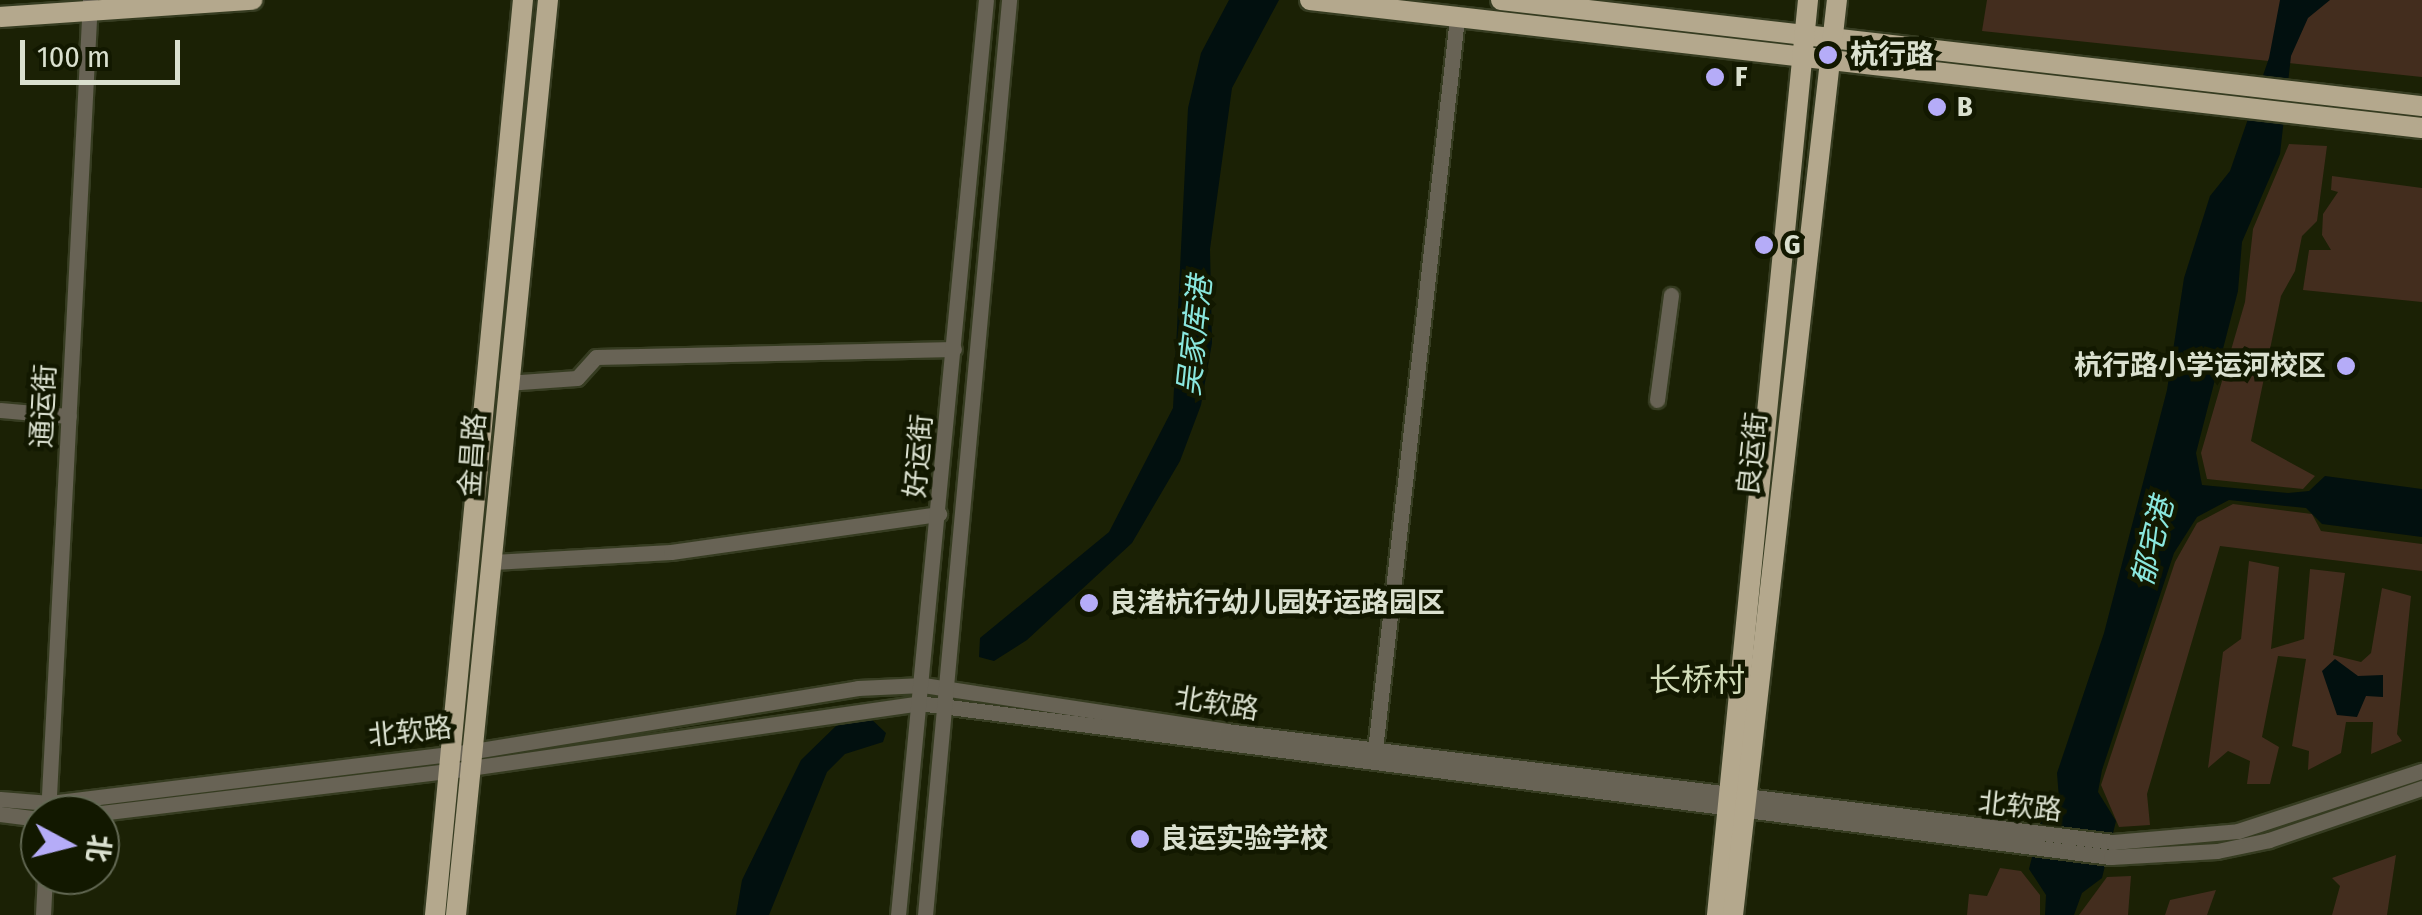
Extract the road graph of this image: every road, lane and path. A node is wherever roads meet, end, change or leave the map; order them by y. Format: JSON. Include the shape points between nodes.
{"nodes":[{"id":1,"x":252,"y":0,"type":"edge"},
{"id":2,"x":523,"y":0,"type":"edge"},
{"id":3,"x":548,"y":0,"type":"edge"},
{"id":4,"x":986,"y":0,"type":"edge"},
{"id":5,"x":1009,"y":0,"type":"edge"},
{"id":6,"x":1310,"y":0,"type":"edge"},
{"id":7,"x":1501,"y":0,"type":"edge"},
{"id":8,"x":1808,"y":0,"type":"edge"},
{"id":9,"x":1837,"y":0,"type":"edge"},
{"id":10,"x":90,"y":7,"type":"edge"},
{"id":11,"x":0,"y":17,"type":"edge"},
{"id":12,"x":1457,"y":18,"type":"junction"},
{"id":13,"x":1804,"y":38,"type":"junction"},
{"id":14,"x":1830,"y":42,"type":"junction"},
{"id":15,"x":1800,"y":60,"type":"junction"},
{"id":16,"x":1827,"y":63,"type":"junction"},
{"id":17,"x":2231,"y":96,"type":"junction"},
{"id":18,"x":2308,"y":105,"type":"junction"},
{"id":19,"x":2422,"y":106,"type":"edge"},
{"id":20,"x":2422,"y":128,"type":"edge"},
{"id":21,"x":1671,"y":295,"type":"dead end"},
{"id":22,"x":954,"y":349,"type":"junction"},
{"id":23,"x":506,"y":382,"type":"junction"},
{"id":24,"x":1657,"y":400,"type":"dead end"},
{"id":25,"x":0,"y":410,"type":"edge"},
{"id":26,"x":69,"y":416,"type":"junction"},
{"id":27,"x":939,"y":514,"type":"junction"},
{"id":28,"x":492,"y":562,"type":"junction"},
{"id":29,"x":923,"y":685,"type":"junction"},
{"id":30,"x":945,"y":688,"type":"junction"},
{"id":31,"x":918,"y":702,"type":"junction"},
{"id":32,"x":943,"y":706,"type":"junction"},
{"id":33,"x":1375,"y":750,"type":"junction"},
{"id":34,"x":472,"y":759,"type":"junction"},
{"id":35,"x":450,"y":761,"type":"junction"},
{"id":36,"x":2422,"y":771,"type":"edge"},
{"id":37,"x":2422,"y":788,"type":"edge"},
{"id":38,"x":50,"y":795,"type":"edge"},
{"id":39,"x":120,"y":801,"type":"edge"},
{"id":40,"x":1736,"y":805,"type":"junction"},
{"id":41,"x":120,"y":810,"type":"edge"},
{"id":42,"x":2112,"y":849,"type":"junction"},
{"id":43,"x":435,"y":915,"type":"edge"},
{"id":44,"x":456,"y":915,"type":"edge"},
{"id":45,"x":898,"y":915,"type":"edge"},
{"id":46,"x":925,"y":915,"type":"edge"},
{"id":47,"x":1718,"y":915,"type":"edge"},
{"id":48,"x":1732,"y":915,"type":"edge"}],
"edges":[{"from":1,"to":10,"type":"main road"},
{"from":2,"to":35,"type":"main road","name":"金昌路"},
{"from":3,"to":23,"type":"main road","name":"金昌路"},
{"from":4,"to":22,"type":"street","name":"好运街"},
{"from":5,"to":30,"type":"street","name":"好运街"},
{"from":6,"to":12,"type":"main road"},
{"from":7,"to":13,"type":"main road"},
{"from":8,"to":13,"type":"main road","name":"良运街"},
{"from":9,"to":14,"type":"main road","name":"良运街"},
{"from":10,"to":11,"type":"main road"},
{"from":10,"to":26,"type":"street","name":"通运街"},
{"from":12,"to":15,"type":"main road"},
{"from":12,"to":33,"type":"street"},
{"from":13,"to":14,"type":"main road"},
{"from":13,"to":15,"type":"main road","name":"良运街"},
{"from":14,"to":16,"type":"main road","name":"良运街"},
{"from":14,"to":17,"type":"main road"},
{"from":15,"to":16,"type":"main road"},
{"from":15,"to":40,"type":"main road","name":"良运街"},
{"from":16,"to":17,"type":"main road"},
{"from":16,"to":40,"type":"main road","name":"良运街"},
{"from":17,"to":18,"type":"main road"},
{"from":18,"to":19,"type":"main road"},
{"from":18,"to":20,"type":"main road"},
{"from":21,"to":24,"type":"street"},
{"from":22,"to":23,"type":"street","via":[[596,357],[577,378]]},
{"from":22,"to":27,"type":"street","name":"好运街"},
{"from":23,"to":28,"type":"main road","name":"金昌路"},
{"from":25,"to":26,"type":"street"},
{"from":26,"to":38,"type":"street","name":"通运街"},
{"from":27,"to":28,"type":"street","via":[[671,552]]},
{"from":27,"to":29,"type":"street","name":"好运街"},
{"from":28,"to":34,"type":"main road","name":"金昌路"},
{"from":29,"to":30,"type":"street","name":"北软路"},
{"from":29,"to":31,"type":"street","name":"好运街"},
{"from":29,"to":34,"type":"street","name":"北软路","via":[[858,688]]},
{"from":30,"to":32,"type":"street","name":"好运街"},
{"from":30,"to":33,"type":"street","name":"北软路"},
{"from":31,"to":32,"type":"street","name":"北软路"},
{"from":31,"to":34,"type":"street","name":"北软路"},
{"from":31,"to":45,"type":"street","name":"好运街"},
{"from":32,"to":40,"type":"street","name":"北软路"},
{"from":32,"to":46,"type":"street","name":"好运街"},
{"from":33,"to":40,"type":"street","name":"北软路"},
{"from":34,"to":35,"type":"street","name":"北软路"},
{"from":34,"to":44,"type":"main road","name":"金昌路"},
{"from":35,"to":39,"type":"street","name":"北软路"},
{"from":35,"to":41,"type":"street","name":"北软路"},
{"from":35,"to":43,"type":"main road","name":"金昌路"},
{"from":36,"to":42,"type":"street","name":"北软路","via":[[2238,831]]},
{"from":37,"to":42,"type":"street","name":"北软路","via":[[2217,851]]},
{"from":40,"to":42,"type":"street","name":"北软路"},
{"from":40,"to":47,"type":"main road","name":"良运街"},
{"from":40,"to":48,"type":"main road","name":"良运街"}]}
